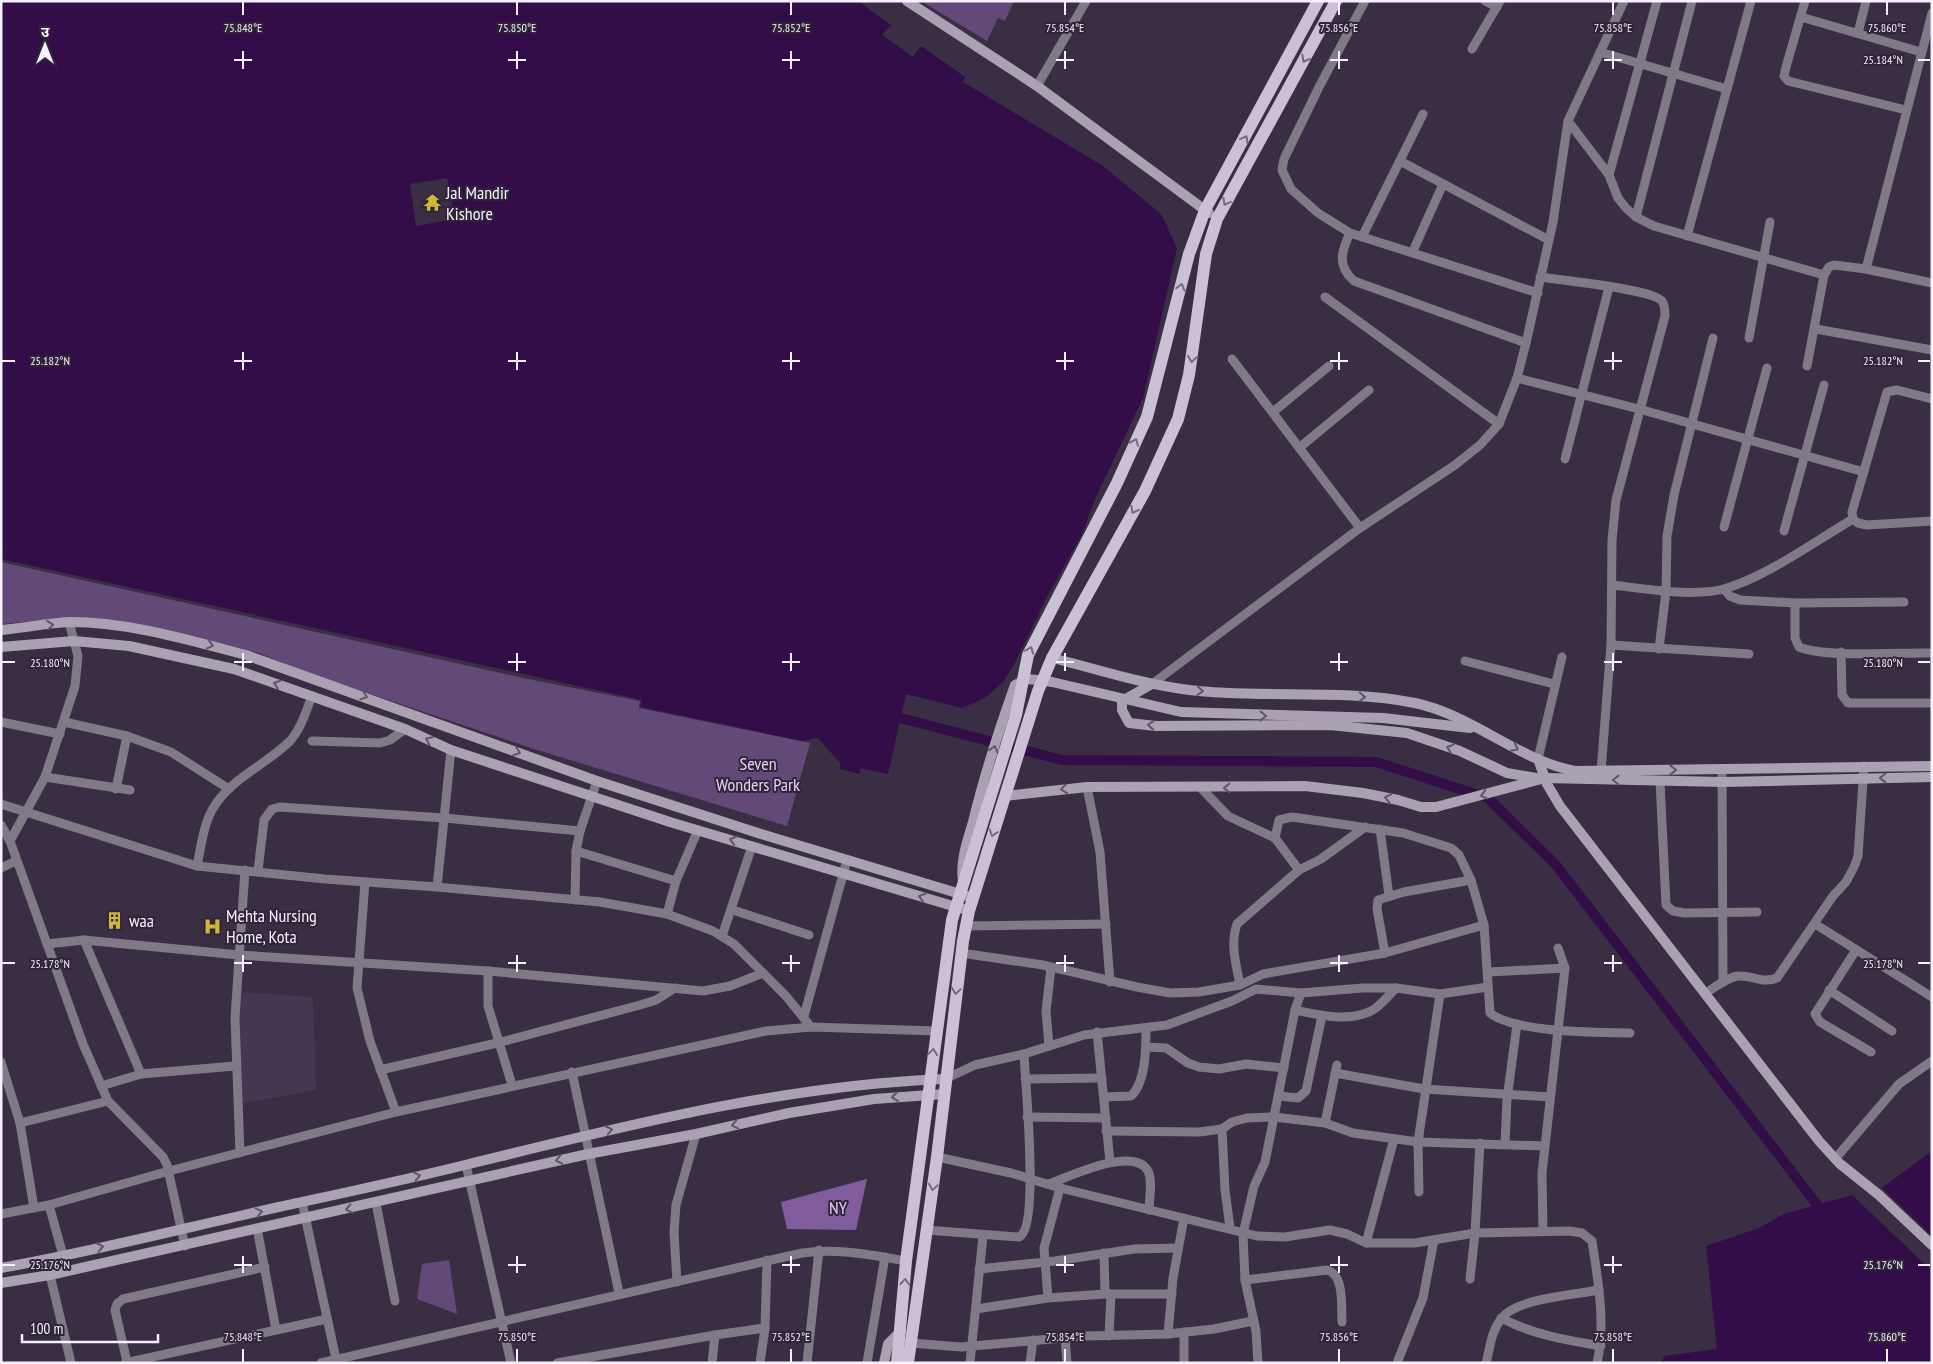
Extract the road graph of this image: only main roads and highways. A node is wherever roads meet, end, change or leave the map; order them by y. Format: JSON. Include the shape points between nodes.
{"nodes":[{"id":1,"x":1318,"y":1,"type":"edge"},
{"id":2,"x":1336,"y":1,"type":"edge"},
{"id":3,"x":897,"y":1363,"type":"edge"},
{"id":4,"x":908,"y":1363,"type":"edge"}],
"edges":[{"from":3,"to":1,"type":"main road","one_way":true,"via":[[906,1261],[946,954],[956,907],[1016,714],[1030,648],[1117,483],[1147,416],[1189,254],[1205,210]]},
{"from":2,"to":4,"type":"main road","one_way":true,"via":[[1217,219],[1206,254],[1190,375],[1178,419],[1148,484],[1052,658],[1006,791],[966,926]]}]}
